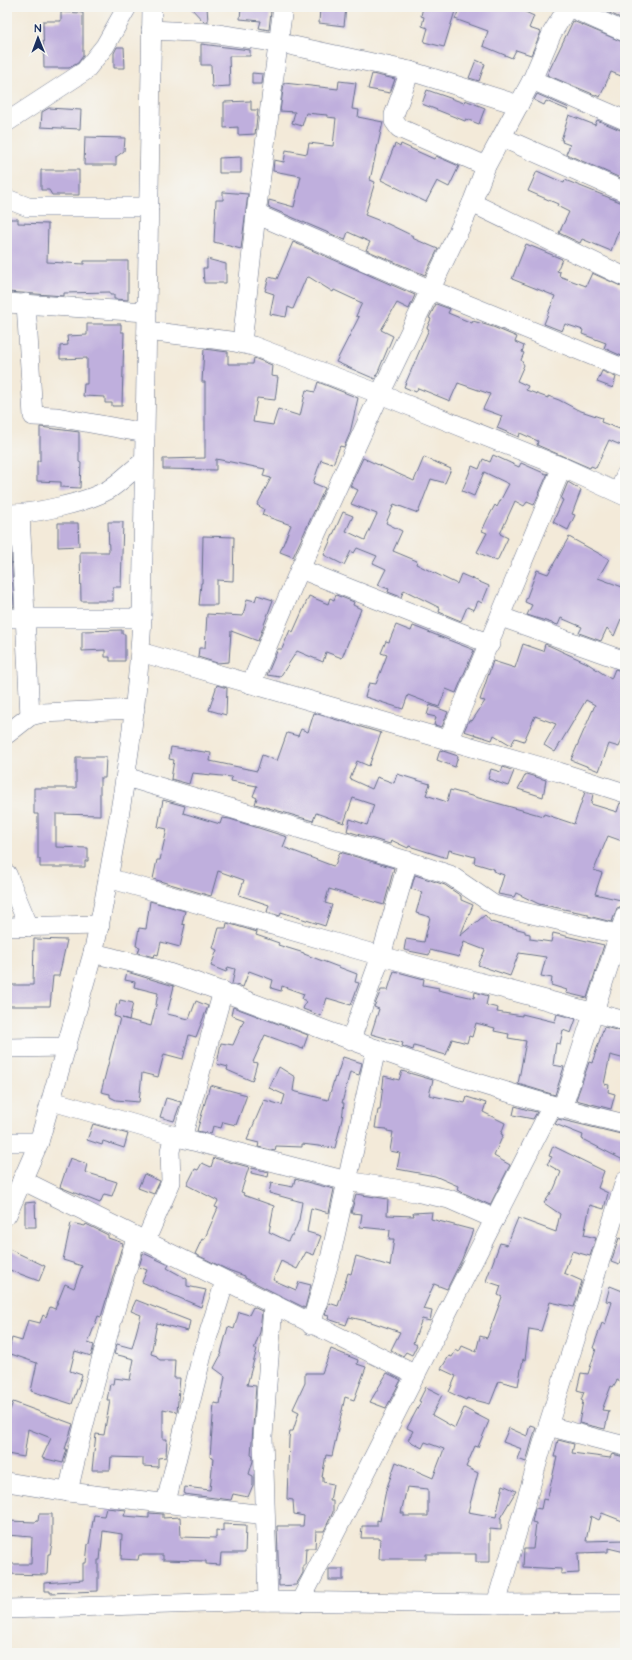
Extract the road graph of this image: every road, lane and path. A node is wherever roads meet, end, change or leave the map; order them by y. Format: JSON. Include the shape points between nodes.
{"nodes":[{"id":1,"x":127,"y":7,"type":"edge"},
{"id":2,"x":152,"y":7,"type":"edge"},
{"id":3,"x":284,"y":7,"type":"edge"},
{"id":4,"x":568,"y":7,"type":"edge"},
{"id":5,"x":151,"y":30,"type":"junction"},
{"id":6,"x":625,"y":32,"type":"edge"},
{"id":7,"x":280,"y":44,"type":"junction"},
{"id":8,"x":410,"y":71,"type":"junction"},
{"id":9,"x":532,"y":80,"type":"junction"},
{"id":10,"x":519,"y":105,"type":"junction"},
{"id":11,"x":625,"y":120,"type":"edge"},
{"id":12,"x":7,"y":122,"type":"edge"},
{"id":13,"x":503,"y":138,"type":"junction"},
{"id":14,"x":486,"y":166,"type":"junction"},
{"id":15,"x":625,"y":192,"type":"edge"},
{"id":16,"x":7,"y":198,"type":"edge"},
{"id":17,"x":472,"y":203,"type":"junction"},
{"id":18,"x":149,"y":207,"type":"junction"},
{"id":19,"x":256,"y":214,"type":"junction"},
{"id":20,"x":625,"y":277,"type":"edge"},
{"id":21,"x":429,"y":289,"type":"junction"},
{"id":22,"x":7,"y":303,"type":"edge"},
{"id":23,"x":26,"y":303,"type":"junction"},
{"id":24,"x":146,"y":312,"type":"junction"},
{"id":25,"x":147,"y":331,"type":"junction"},
{"id":26,"x":242,"y":343,"type":"junction"},
{"id":27,"x":625,"y":369,"type":"edge"},
{"id":28,"x":380,"y":394,"type":"junction"},
{"id":29,"x":145,"y":433,"type":"junction"},
{"id":30,"x":144,"y":461,"type":"junction"},
{"id":31,"x":562,"y":467,"type":"junction"},
{"id":32,"x":623,"y":488,"type":"edge"},
{"id":33,"x":14,"y":514,"type":"edge"},
{"id":34,"x":300,"y":569,"type":"junction"},
{"id":35,"x":501,"y":617,"type":"junction"},
{"id":36,"x":16,"y":618,"type":"edge"},
{"id":37,"x":142,"y":618,"type":"junction"},
{"id":38,"x":490,"y":644,"type":"junction"},
{"id":39,"x":140,"y":652,"type":"junction"},
{"id":40,"x":625,"y":661,"type":"edge"},
{"id":41,"x":251,"y":684,"type":"junction"},
{"id":42,"x":135,"y":709,"type":"junction"},
{"id":43,"x":30,"y":716,"type":"junction"},
{"id":44,"x":7,"y":734,"type":"edge"},
{"id":45,"x":448,"y":741,"type":"junction"},
{"id":46,"x":126,"y":777,"type":"junction"},
{"id":47,"x":625,"y":793,"type":"edge"},
{"id":48,"x":408,"y":861,"type":"junction"},
{"id":49,"x":7,"y":874,"type":"edge"},
{"id":50,"x":108,"y":878,"type":"junction"},
{"id":51,"x":625,"y":916,"type":"edge"},
{"id":52,"x":100,"y":925,"type":"junction"},
{"id":53,"x":29,"y":926,"type":"junction"},
{"id":54,"x":7,"y":927,"type":"edge"},
{"id":55,"x":622,"y":935,"type":"edge"},
{"id":56,"x":93,"y":953,"type":"junction"},
{"id":57,"x":381,"y":956,"type":"junction"},
{"id":58,"x":223,"y":991,"type":"junction"},
{"id":59,"x":594,"y":1013,"type":"junction"},
{"id":60,"x":625,"y":1021,"type":"edge"},
{"id":61,"x":351,"y":1039,"type":"junction"},
{"id":62,"x":67,"y":1047,"type":"junction"},
{"id":63,"x":7,"y":1048,"type":"edge"},
{"id":64,"x":376,"y":1049,"type":"junction"},
{"id":65,"x":52,"y":1101,"type":"junction"},
{"id":66,"x":557,"y":1108,"type":"junction"},
{"id":67,"x":625,"y":1124,"type":"edge"},
{"id":68,"x":178,"y":1137,"type":"junction"},
{"id":69,"x":7,"y":1142,"type":"edge"},
{"id":70,"x":39,"y":1142,"type":"junction"},
{"id":71,"x":22,"y":1180,"type":"junction"},
{"id":72,"x":347,"y":1181,"type":"junction"},
{"id":73,"x":625,"y":1181,"type":"edge"},
{"id":74,"x":7,"y":1215,"type":"edge"},
{"id":75,"x":495,"y":1219,"type":"junction"},
{"id":76,"x":140,"y":1240,"type":"junction"},
{"id":77,"x":225,"y":1281,"type":"junction"},
{"id":78,"x":273,"y":1306,"type":"junction"},
{"id":79,"x":311,"y":1325,"type":"junction"},
{"id":80,"x":416,"y":1375,"type":"junction"},
{"id":81,"x":548,"y":1426,"type":"junction"},
{"id":82,"x":625,"y":1446,"type":"edge"},
{"id":83,"x":7,"y":1482,"type":"edge"},
{"id":84,"x":68,"y":1492,"type":"junction"},
{"id":85,"x":166,"y":1502,"type":"junction"},
{"id":86,"x":266,"y":1514,"type":"junction"},
{"id":87,"x":268,"y":1601,"type":"junction"},
{"id":88,"x":300,"y":1602,"type":"junction"},
{"id":89,"x":625,"y":1603,"type":"edge"},
{"id":90,"x":496,"y":1604,"type":"junction"},
{"id":91,"x":7,"y":1609,"type":"edge"}],
"edges":[{"from":1,"to":12,"type":"street","via":[[85,72]]},
{"from":2,"to":5,"type":"street"},
{"from":3,"to":7,"type":"street"},
{"from":4,"to":6,"type":"street"},
{"from":4,"to":9,"type":"street","via":[[552,32]]},
{"from":5,"to":7,"type":"street","via":[[211,33]]},
{"from":5,"to":18,"type":"street"},
{"from":7,"to":8,"type":"street"},
{"from":7,"to":19,"type":"street"},
{"from":8,"to":10,"type":"street"},
{"from":8,"to":14,"type":"street","via":[[394,115],[394,121],[399,128]]},
{"from":9,"to":10,"type":"street"},
{"from":9,"to":11,"type":"street"},
{"from":10,"to":13,"type":"street"},
{"from":13,"to":14,"type":"street"},
{"from":13,"to":15,"type":"street"},
{"from":14,"to":17,"type":"street"},
{"from":16,"to":18,"type":"street","via":[[28,207]]},
{"from":17,"to":20,"type":"street"},
{"from":17,"to":21,"type":"street"},
{"from":18,"to":24,"type":"street"},
{"from":19,"to":21,"type":"street"},
{"from":19,"to":26,"type":"street"},
{"from":21,"to":27,"type":"street"},
{"from":21,"to":28,"type":"street"},
{"from":22,"to":23,"type":"street"},
{"from":23,"to":24,"type":"street"},
{"from":23,"to":29,"type":"street","via":[[33,416],[57,417]]},
{"from":24,"to":25,"type":"street"},
{"from":25,"to":26,"type":"street"},
{"from":25,"to":29,"type":"street"},
{"from":26,"to":28,"type":"street"},
{"from":28,"to":31,"type":"street"},
{"from":28,"to":34,"type":"street"},
{"from":29,"to":30,"type":"street"},
{"from":30,"to":33,"type":"street","via":[[109,489],[97,495],[55,507]]},
{"from":30,"to":37,"type":"street"},
{"from":31,"to":32,"type":"street"},
{"from":31,"to":35,"type":"street"},
{"from":33,"to":36,"type":"street"},
{"from":34,"to":38,"type":"street"},
{"from":34,"to":41,"type":"street"},
{"from":35,"to":38,"type":"street"},
{"from":35,"to":40,"type":"street"},
{"from":36,"to":37,"type":"street"},
{"from":36,"to":43,"type":"street"},
{"from":37,"to":39,"type":"street"},
{"from":38,"to":45,"type":"street"},
{"from":39,"to":41,"type":"street"},
{"from":39,"to":42,"type":"street"},
{"from":41,"to":45,"type":"street"},
{"from":42,"to":43,"type":"street","via":[[42,713]]},
{"from":42,"to":46,"type":"street"},
{"from":43,"to":44,"type":"street"},
{"from":45,"to":47,"type":"street"},
{"from":46,"to":48,"type":"street"},
{"from":46,"to":50,"type":"street"},
{"from":48,"to":55,"type":"street","via":[[450,876],[494,905]]},
{"from":48,"to":57,"type":"street"},
{"from":49,"to":53,"type":"street"},
{"from":50,"to":52,"type":"street"},
{"from":50,"to":57,"type":"street"},
{"from":51,"to":55,"type":"street"},
{"from":52,"to":53,"type":"street"},
{"from":52,"to":56,"type":"street"},
{"from":53,"to":54,"type":"street"},
{"from":55,"to":59,"type":"street"},
{"from":56,"to":58,"type":"street"},
{"from":56,"to":62,"type":"street"},
{"from":57,"to":59,"type":"street"},
{"from":57,"to":61,"type":"street"},
{"from":58,"to":61,"type":"street"},
{"from":58,"to":68,"type":"street"},
{"from":59,"to":60,"type":"street"},
{"from":59,"to":66,"type":"street"},
{"from":61,"to":64,"type":"street"},
{"from":62,"to":63,"type":"street"},
{"from":62,"to":65,"type":"street"},
{"from":64,"to":66,"type":"street"},
{"from":64,"to":72,"type":"street"},
{"from":65,"to":68,"type":"street"},
{"from":65,"to":70,"type":"street"},
{"from":66,"to":67,"type":"street"},
{"from":66,"to":75,"type":"street"},
{"from":68,"to":72,"type":"street"},
{"from":68,"to":76,"type":"street","via":[[170,1151],[171,1182]]},
{"from":69,"to":70,"type":"street"},
{"from":70,"to":71,"type":"street"},
{"from":71,"to":74,"type":"street"},
{"from":71,"to":76,"type":"street"},
{"from":72,"to":75,"type":"street","via":[[432,1195]]},
{"from":72,"to":79,"type":"street","via":[[330,1259]]},
{"from":73,"to":81,"type":"street"},
{"from":75,"to":80,"type":"street"},
{"from":76,"to":77,"type":"street"},
{"from":76,"to":84,"type":"street","via":[[102,1352]]},
{"from":77,"to":78,"type":"street"},
{"from":77,"to":85,"type":"street","via":[[202,1355]]},
{"from":78,"to":79,"type":"street"},
{"from":78,"to":86,"type":"street","via":[[264,1436]]},
{"from":79,"to":80,"type":"street"},
{"from":80,"to":88,"type":"street"},
{"from":81,"to":82,"type":"street"},
{"from":81,"to":90,"type":"street"},
{"from":83,"to":84,"type":"street"},
{"from":84,"to":85,"type":"street"},
{"from":85,"to":86,"type":"street"},
{"from":86,"to":87,"type":"street"},
{"from":87,"to":88,"type":"street"},
{"from":87,"to":91,"type":"street"},
{"from":88,"to":90,"type":"street"},
{"from":89,"to":90,"type":"street"}]}
